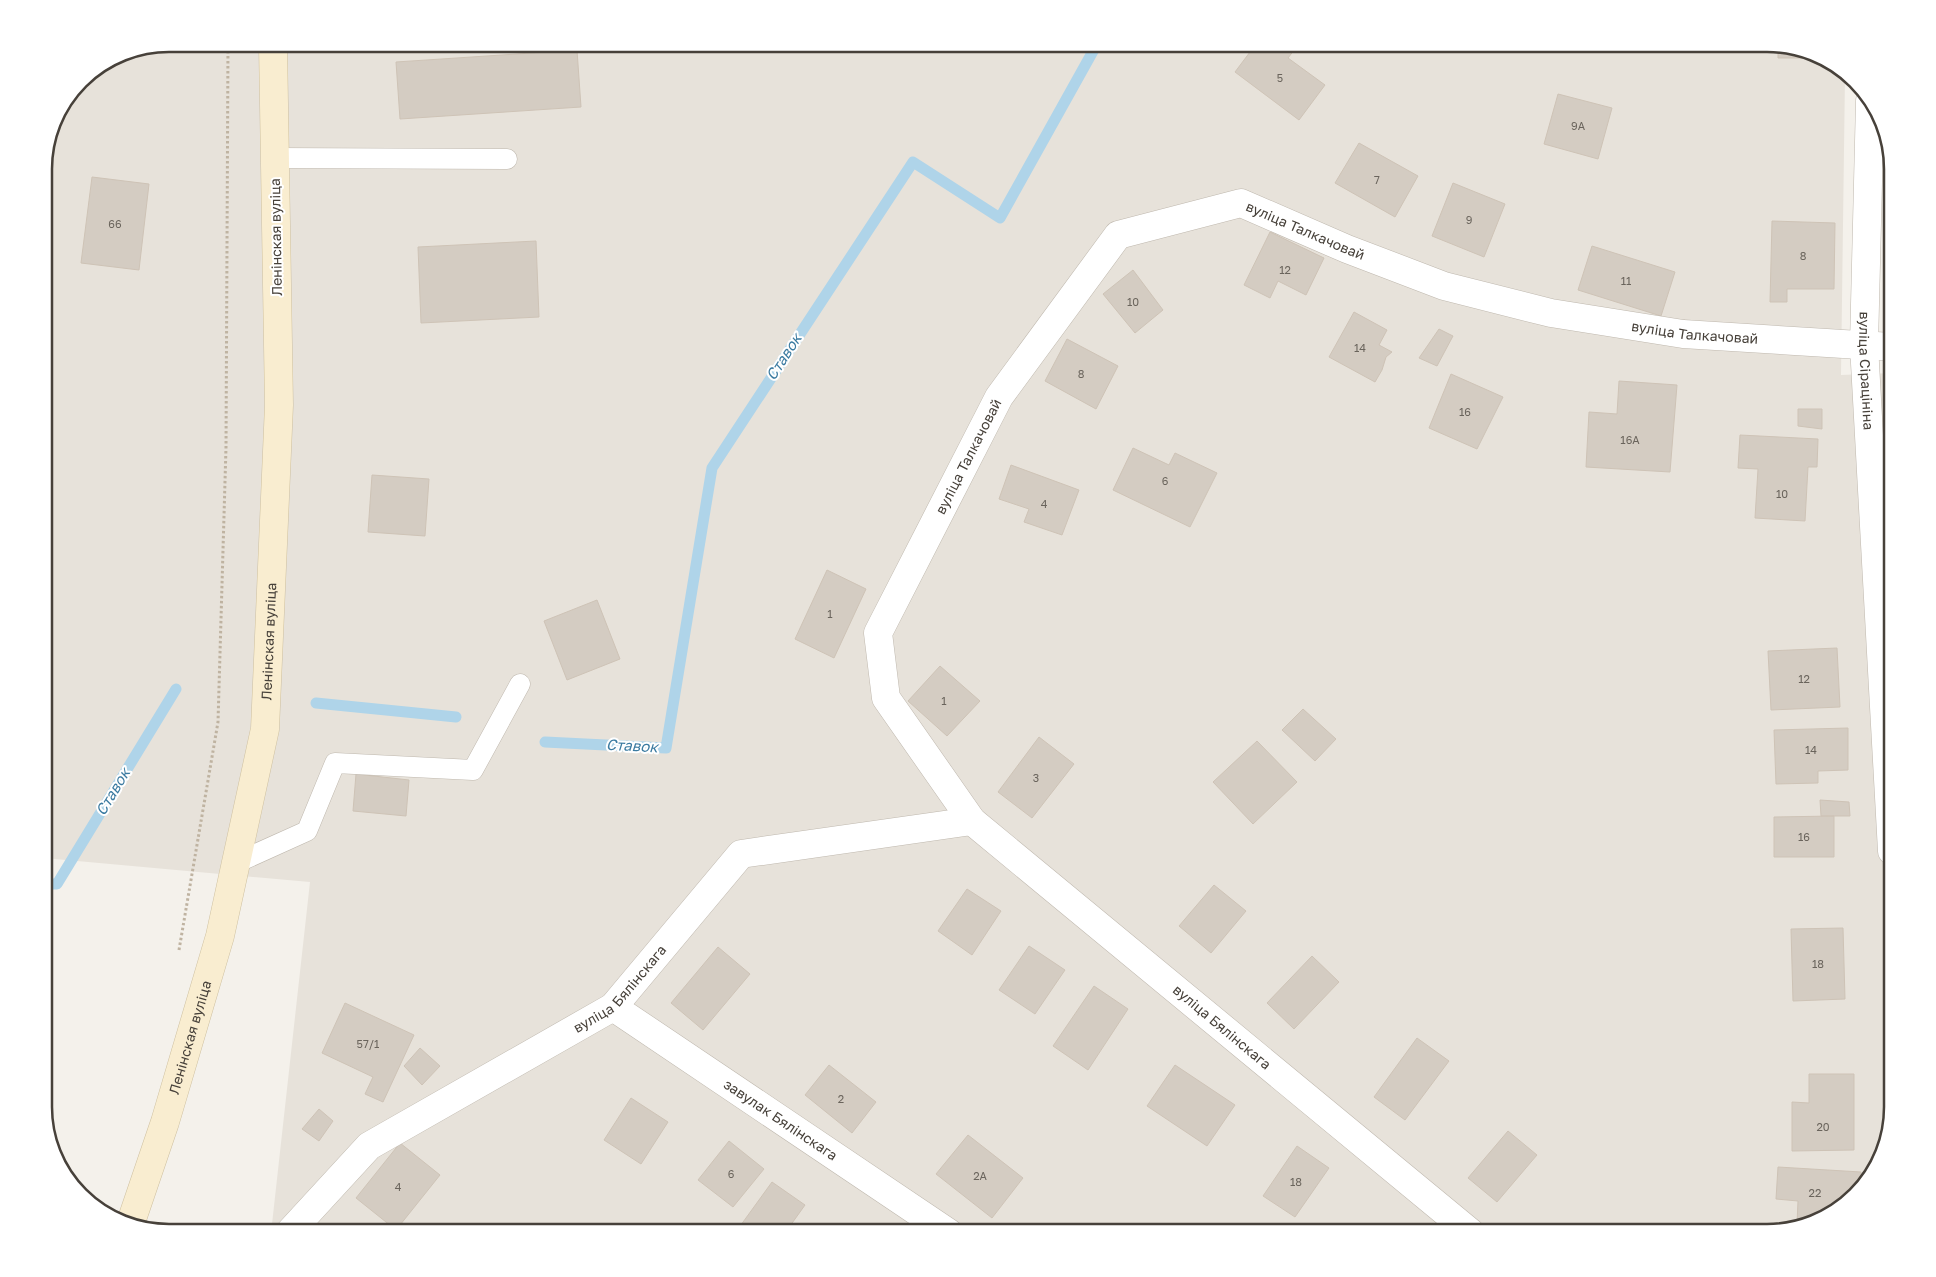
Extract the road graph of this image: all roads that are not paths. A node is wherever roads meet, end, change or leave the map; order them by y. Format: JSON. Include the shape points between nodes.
{"nodes":[{"id":1,"x":273,"y":52,"type":"edge"},
{"id":2,"x":1870,"y":115,"type":"edge"},
{"id":3,"x":274,"y":158,"type":"junction"},
{"id":4,"x":507,"y":159,"type":"dead end"},
{"id":5,"x":1864,"y":345,"type":"junction"},
{"id":6,"x":1884,"y":346,"type":"edge"},
{"id":7,"x":878,"y":634,"type":"joint"},
{"id":8,"x":520,"y":684,"type":"dead end"},
{"id":9,"x":1884,"y":706,"type":"edge"},
{"id":10,"x":972,"y":821,"type":"junction"},
{"id":11,"x":236,"y":863,"type":"junction"},
{"id":12,"x":614,"y":1007,"type":"junction"},
{"id":13,"x":132,"y":1219,"type":"edge"},
{"id":14,"x":297,"y":1224,"type":"edge"},
{"id":15,"x":936,"y":1224,"type":"edge"},
{"id":16,"x":1460,"y":1224,"type":"edge"}],
"edges":[{"from":1,"to":3,"type":"main road","name":"Ленінская вуліца"},
{"from":2,"to":5,"type":"street","name":"вуліца Сірацініна"},
{"from":3,"to":4,"type":"lane"},
{"from":3,"to":11,"type":"main road","name":"Ленінская вуліца","via":[[279,405],[265,729]]},
{"from":5,"to":6,"type":"street","name":"вуліца Талкачовай"},
{"from":5,"to":7,"type":"street","name":"вуліца Талкачовай","via":[[1683,334],[1551,314],[1444,286],[1240,203],[1118,235],[999,397]]},
{"from":5,"to":9,"type":"street","name":"вуліца Сірацініна"},
{"from":7,"to":10,"type":"street","name":"вуліца Бялінскага","via":[[886,698]]},
{"from":8,"to":11,"type":"lane","via":[[474,770],[335,763],[307,831]]},
{"from":10,"to":12,"type":"street","name":"вуліца Бялінскага","via":[[741,854]]},
{"from":10,"to":16,"type":"street","name":"вуліца Бялінскага"},
{"from":11,"to":13,"type":"main road","name":"Ленінская вуліца","via":[[220,936],[174,1094]]},
{"from":12,"to":14,"type":"street","name":"вуліца Бялінскага","via":[[369,1146]]},
{"from":12,"to":15,"type":"street","name":"завулак Бялінскага"}]}
